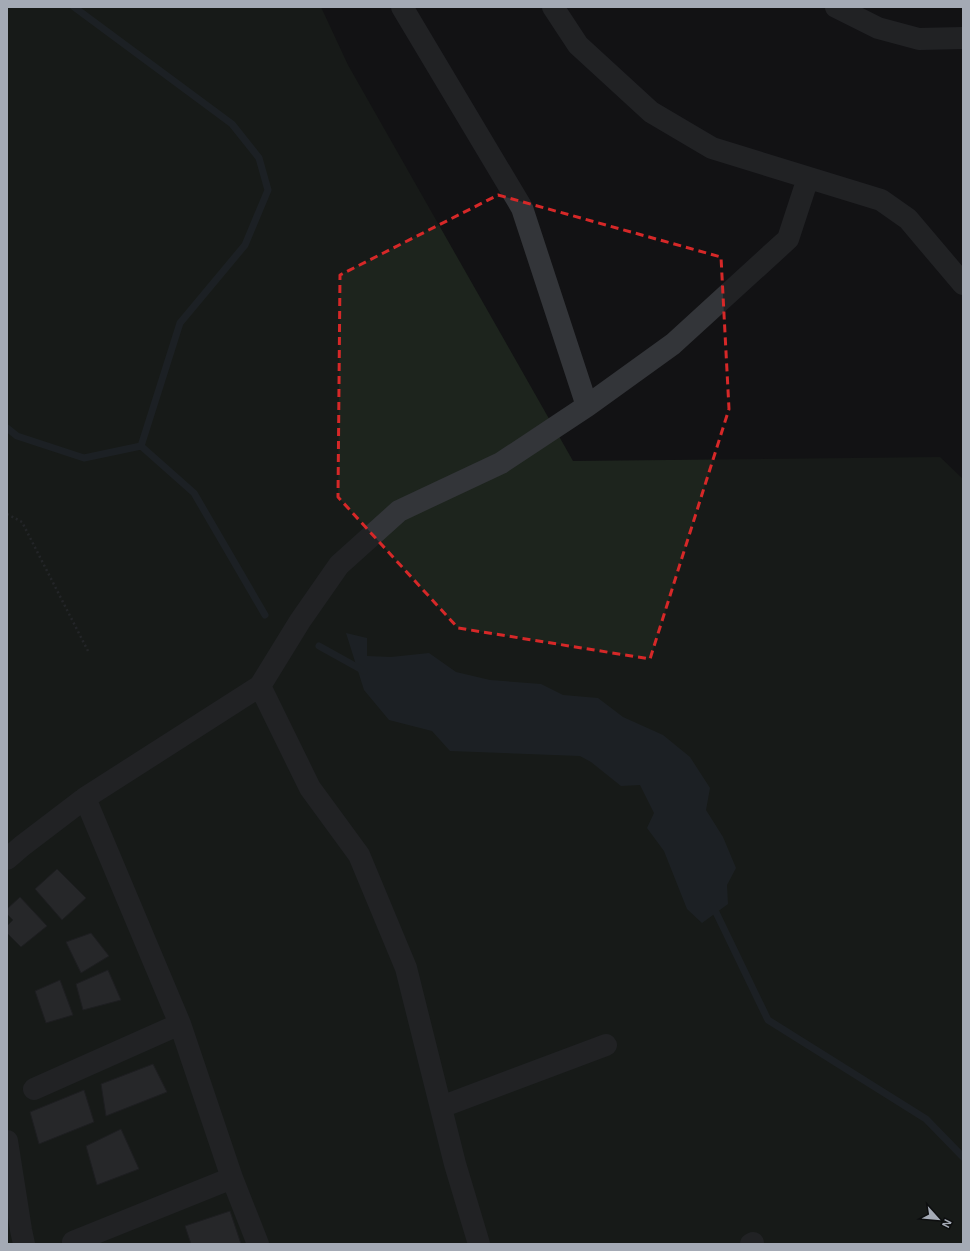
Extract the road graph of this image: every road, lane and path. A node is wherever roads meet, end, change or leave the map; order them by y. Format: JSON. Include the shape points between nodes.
{"nodes":[{"id":1,"x":402,"y":7,"type":"edge"},
{"id":2,"x":553,"y":7,"type":"edge"},
{"id":3,"x":836,"y":7,"type":"edge"},
{"id":4,"x":963,"y":38,"type":"edge"},
{"id":5,"x":808,"y":178,"type":"junction"},
{"id":6,"x":963,"y":284,"type":"edge"},
{"id":7,"x":587,"y":406,"type":"junction"},
{"id":8,"x":7,"y":514,"type":"edge"},
{"id":9,"x":88,"y":651,"type":"dead end"},
{"id":10,"x":260,"y":686,"type":"junction"},
{"id":11,"x":85,"y":798,"type":"junction"},
{"id":12,"x":7,"y":859,"type":"edge"},
{"id":13,"x":180,"y":1024,"type":"junction"},
{"id":14,"x":606,"y":1045,"type":"dead end"},
{"id":15,"x":34,"y":1089,"type":"dead end"},
{"id":16,"x":441,"y":1107,"type":"junction"},
{"id":17,"x":7,"y":1141,"type":"edge"},
{"id":18,"x":232,"y":1178,"type":"junction"},
{"id":19,"x":73,"y":1242,"type":"dead end"},
{"id":20,"x":24,"y":1244,"type":"edge"},
{"id":21,"x":258,"y":1244,"type":"edge"},
{"id":22,"x":479,"y":1244,"type":"edge"}],
"edges":[{"from":1,"to":7,"type":"street","via":[[522,208]]},
{"from":2,"to":5,"type":"street","via":[[578,45],[651,112],[712,148]]},
{"from":3,"to":4,"type":"street","via":[[878,28],[919,39]]},
{"from":5,"to":6,"type":"street","via":[[881,200],[908,219]]},
{"from":5,"to":7,"type":"street","via":[[788,239],[673,344]]},
{"from":7,"to":10,"type":"street","via":[[501,463],[399,511],[339,566],[300,621]]},
{"from":8,"to":9,"type":"path","via":[[22,522]]},
{"from":10,"to":11,"type":"street"},
{"from":10,"to":16,"type":"street","via":[[310,788],[359,855],[406,968]]},
{"from":11,"to":12,"type":"street"},
{"from":11,"to":13,"type":"street"},
{"from":13,"to":15,"type":"street"},
{"from":13,"to":18,"type":"street"},
{"from":14,"to":16,"type":"street"},
{"from":16,"to":22,"type":"street"},
{"from":17,"to":20,"type":"street"},
{"from":18,"to":19,"type":"street"},
{"from":18,"to":21,"type":"street"}]}
